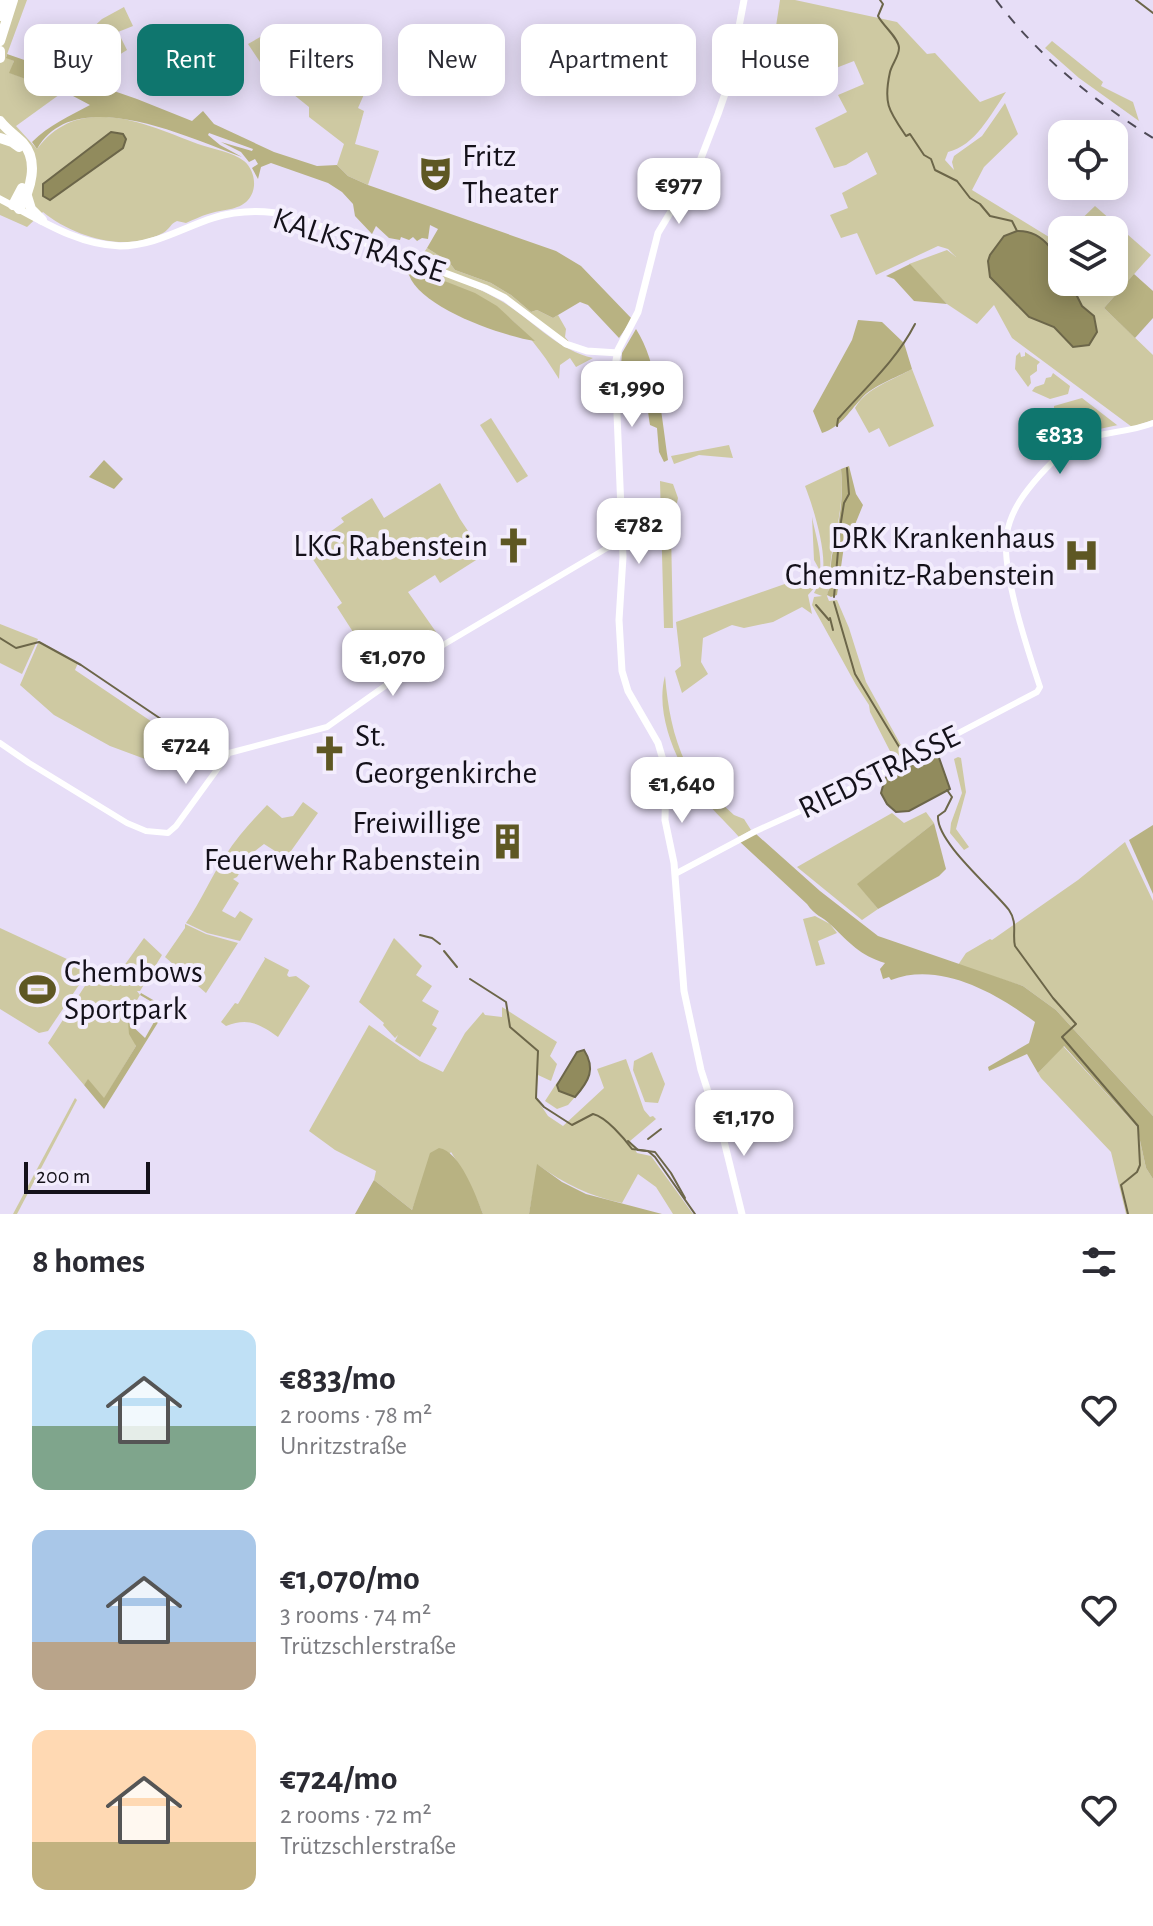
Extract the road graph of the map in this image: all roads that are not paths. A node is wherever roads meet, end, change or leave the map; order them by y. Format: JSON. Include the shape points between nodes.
{"nodes":[{"id":1,"x":5,"y":0,"type":"edge"},
{"id":2,"x":13,"y":0,"type":"edge"},
{"id":3,"x":744,"y":0,"type":"edge"},
{"id":4,"x":0,"y":16,"type":"edge"},
{"id":5,"x":0,"y":41,"type":"edge"},
{"id":6,"x":0,"y":51,"type":"edge"},
{"id":7,"x":0,"y":58,"type":"edge"},
{"id":8,"x":0,"y":121,"type":"edge"},
{"id":9,"x":0,"y":138,"type":"edge"},
{"id":10,"x":26,"y":194,"type":"junction"},
{"id":11,"x":0,"y":199,"type":"edge"},
{"id":12,"x":16,"y":207,"type":"junction"},
{"id":13,"x":42,"y":220,"type":"junction"},
{"id":14,"x":618,"y":353,"type":"junction"},
{"id":15,"x":1153,"y":423,"type":"edge"},
{"id":16,"x":622,"y":543,"type":"junction"},
{"id":17,"x":0,"y":743,"type":"edge"},
{"id":18,"x":675,"y":874,"type":"junction"},
{"id":19,"x":742,"y":1214,"type":"edge"}],
"edges":[{"from":1,"to":4,"type":"highway"},
{"from":2,"to":5,"type":"highway"},
{"from":3,"to":14,"type":"main road","via":[[718,114],[698,166],[658,233],[638,312]]},
{"from":6,"to":7,"type":"highway"},
{"from":8,"to":10,"type":"highway","via":[[30,152],[33,166]]},
{"from":9,"to":12,"type":"highway","via":[[17,145],[27,161],[27,179]]},
{"from":10,"to":12,"type":"highway"},
{"from":10,"to":13,"type":"highway","via":[[29,207]]},
{"from":11,"to":12,"type":"main road","name":"KALKSTRASSE"},
{"from":12,"to":13,"type":"main road","name":"KALKSTRASSE"},
{"from":13,"to":14,"type":"main road","name":"KALKSTRASSE","via":[[93,242],[134,245],[222,215],[282,214],[485,288],[573,347]]},
{"from":14,"to":16,"type":"main road"},
{"from":15,"to":18,"type":"street","name":"RIEDSTRASSE","via":[[1069,447],[1014,512],[1005,552],[1039,690]]},
{"from":16,"to":17,"type":"street","via":[[476,624],[327,727],[229,753],[168,833],[127,823]]},
{"from":16,"to":18,"type":"main road","via":[[623,680],[663,755],[665,820]]},
{"from":18,"to":19,"type":"main road","via":[[684,991]]}]}
